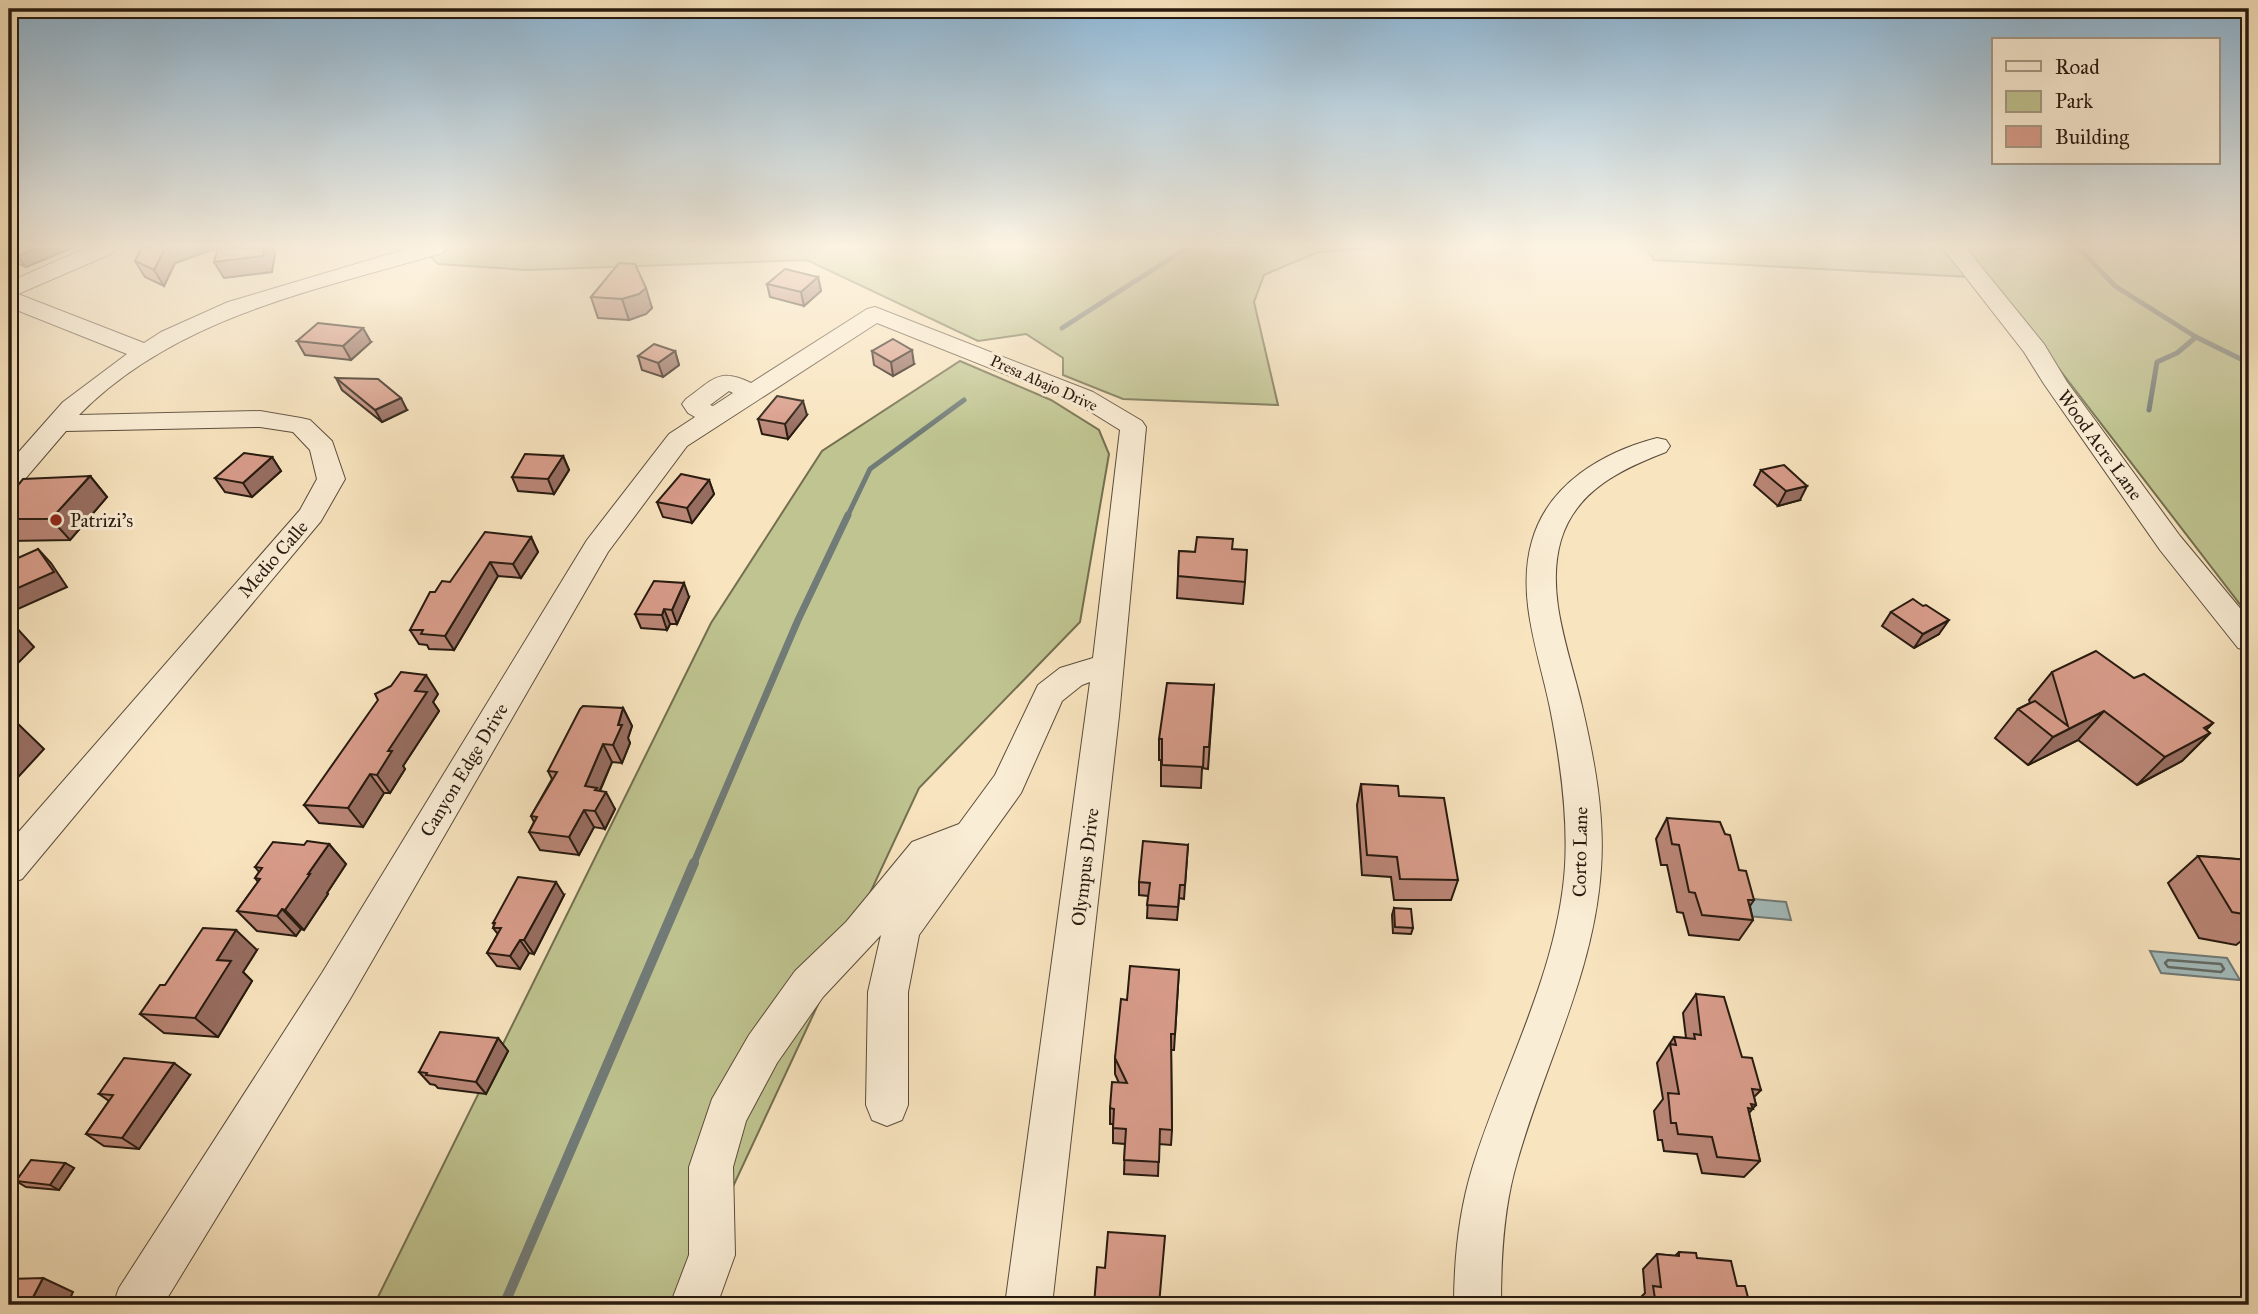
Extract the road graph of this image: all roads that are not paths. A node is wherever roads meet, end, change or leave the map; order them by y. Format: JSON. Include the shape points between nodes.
{"nodes":[{"id":1,"x":35,"y":309,"type":"edge"},
{"id":2,"x":231,"y":309,"type":"edge"},
{"id":3,"x":2003,"y":309,"type":"edge"},
{"id":4,"x":875,"y":314,"type":"joint"},
{"id":5,"x":145,"y":352,"type":"junction"},
{"id":6,"x":57,"y":423,"type":"junction"},
{"id":7,"x":1133,"y":427,"type":"joint"},
{"id":8,"x":1657,"y":446,"type":"dead end"},
{"id":9,"x":9,"y":480,"type":"edge"},
{"id":10,"x":2249,"y":640,"type":"edge"},
{"id":11,"x":1109,"y":665,"type":"junction"},
{"id":12,"x":972,"y":834,"type":"junction"},
{"id":13,"x":9,"y":868,"type":"edge"},
{"id":14,"x":887,"y":1105,"type":"dead end"},
{"id":15,"x":135,"y":1305,"type":"edge"},
{"id":16,"x":694,"y":1305,"type":"edge"},
{"id":17,"x":1029,"y":1305,"type":"edge"},
{"id":18,"x":1477,"y":1305,"type":"edge"}],
"edges":[{"from":1,"to":5,"type":"street"},
{"from":2,"to":5,"type":"street"},
{"from":3,"to":10,"type":"street","name":"Wood Acre Lane","via":[[2170,543]]},
{"from":4,"to":7,"type":"street","name":"Presa Abajo Drive","via":[[1084,397]]},
{"from":4,"to":15,"type":"street","name":"Canyon Edge Drive","via":[[678,440],[597,547],[336,986]]},
{"from":5,"to":6,"type":"street","via":[[93,389]]},
{"from":6,"to":9,"type":"street"},
{"from":6,"to":13,"type":"street","name":"Medio Calle","via":[[260,418],[301,426],[323,447],[331,479],[311,515]]},
{"from":7,"to":11,"type":"street","name":"Olympus Drive"},
{"from":8,"to":18,"type":"street","name":"Corto Lane","via":[[1609,466],[1579,488],[1559,512],[1545,541],[1541,596],[1580,778],[1584,862],[1567,961],[1492,1176],[1482,1227]]},
{"from":11,"to":12,"type":"street","via":[[1071,676],[1049,694],[1009,783]]},
{"from":11,"to":17,"type":"street","name":"Olympus Drive"},
{"from":12,"to":14,"type":"street","via":[[903,927],[893,951],[888,987]]},
{"from":12,"to":16,"type":"street","via":[[925,853],[859,934],[809,984],[763,1049],[727,1114],[711,1167],[712,1255]]}]}
